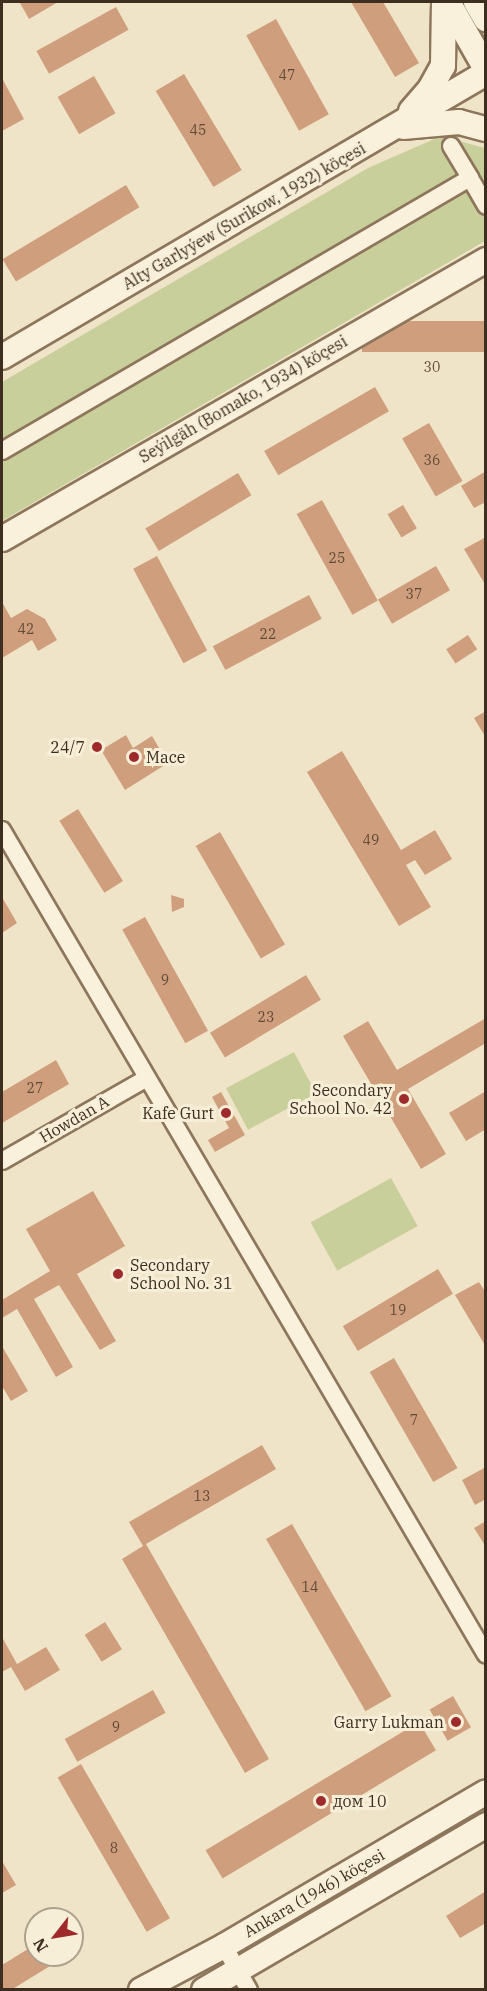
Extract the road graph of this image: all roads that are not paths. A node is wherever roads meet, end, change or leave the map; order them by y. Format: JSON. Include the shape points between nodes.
{"nodes":[{"id":1,"x":446,"y":2,"type":"edge"},
{"id":2,"x":476,"y":2,"type":"edge"},
{"id":3,"x":486,"y":19,"type":"edge"},
{"id":4,"x":486,"y":71,"type":"edge"},
{"id":5,"x":395,"y":128,"type":"junction"},
{"id":6,"x":486,"y":129,"type":"edge"},
{"id":7,"x":451,"y":146,"type":"dead end"},
{"id":8,"x":470,"y":178,"type":"junction"},
{"id":9,"x":486,"y":206,"type":"edge"},
{"id":10,"x":486,"y":260,"type":"edge"},
{"id":11,"x":2,"y":357,"type":"edge"},
{"id":12,"x":2,"y":451,"type":"edge"},
{"id":13,"x":2,"y":539,"type":"edge"},
{"id":14,"x":2,"y":830,"type":"edge"},
{"id":15,"x":147,"y":1078,"type":"junction"},
{"id":16,"x":2,"y":1161,"type":"edge"},
{"id":17,"x":486,"y":1655,"type":"edge"},
{"id":18,"x":486,"y":1792,"type":"edge"},
{"id":19,"x":486,"y":1826,"type":"edge"},
{"id":20,"x":224,"y":1946,"type":"junction"},
{"id":21,"x":243,"y":1980,"type":"edge"},
{"id":22,"x":141,"y":1989,"type":"edge"},
{"id":23,"x":204,"y":1989,"type":"edge"}],
"edges":[{"from":1,"to":4,"type":"street"},
{"from":1,"to":5,"type":"street","via":[[442,66],[430,89]]},
{"from":2,"to":3,"type":"street"},
{"from":4,"to":5,"type":"street","name":"Alty Garlyýew (Surikow, 1932) köçesi"},
{"from":5,"to":6,"type":"street","via":[[459,122]]},
{"from":5,"to":11,"type":"street","name":"Alty Garlyýew (Surikow, 1932) köçesi"},
{"from":7,"to":8,"type":"street"},
{"from":8,"to":9,"type":"street"},
{"from":8,"to":12,"type":"street"},
{"from":10,"to":13,"type":"street","name":"Seýilgäh (Bomako, 1934) köçesi"},
{"from":14,"to":15,"type":"street"},
{"from":15,"to":16,"type":"street","name":"Howdan A"},
{"from":15,"to":17,"type":"street"},
{"from":18,"to":20,"type":"street","name":"Ankara (1946) köçesi"},
{"from":19,"to":21,"type":"street","name":"Ankara (1946) köçesi"},
{"from":20,"to":21,"type":"street"},
{"from":20,"to":22,"type":"street","name":"Ankara (1946) köçesi"},
{"from":21,"to":23,"type":"street","name":"Ankara (1946) köçesi"}]}
